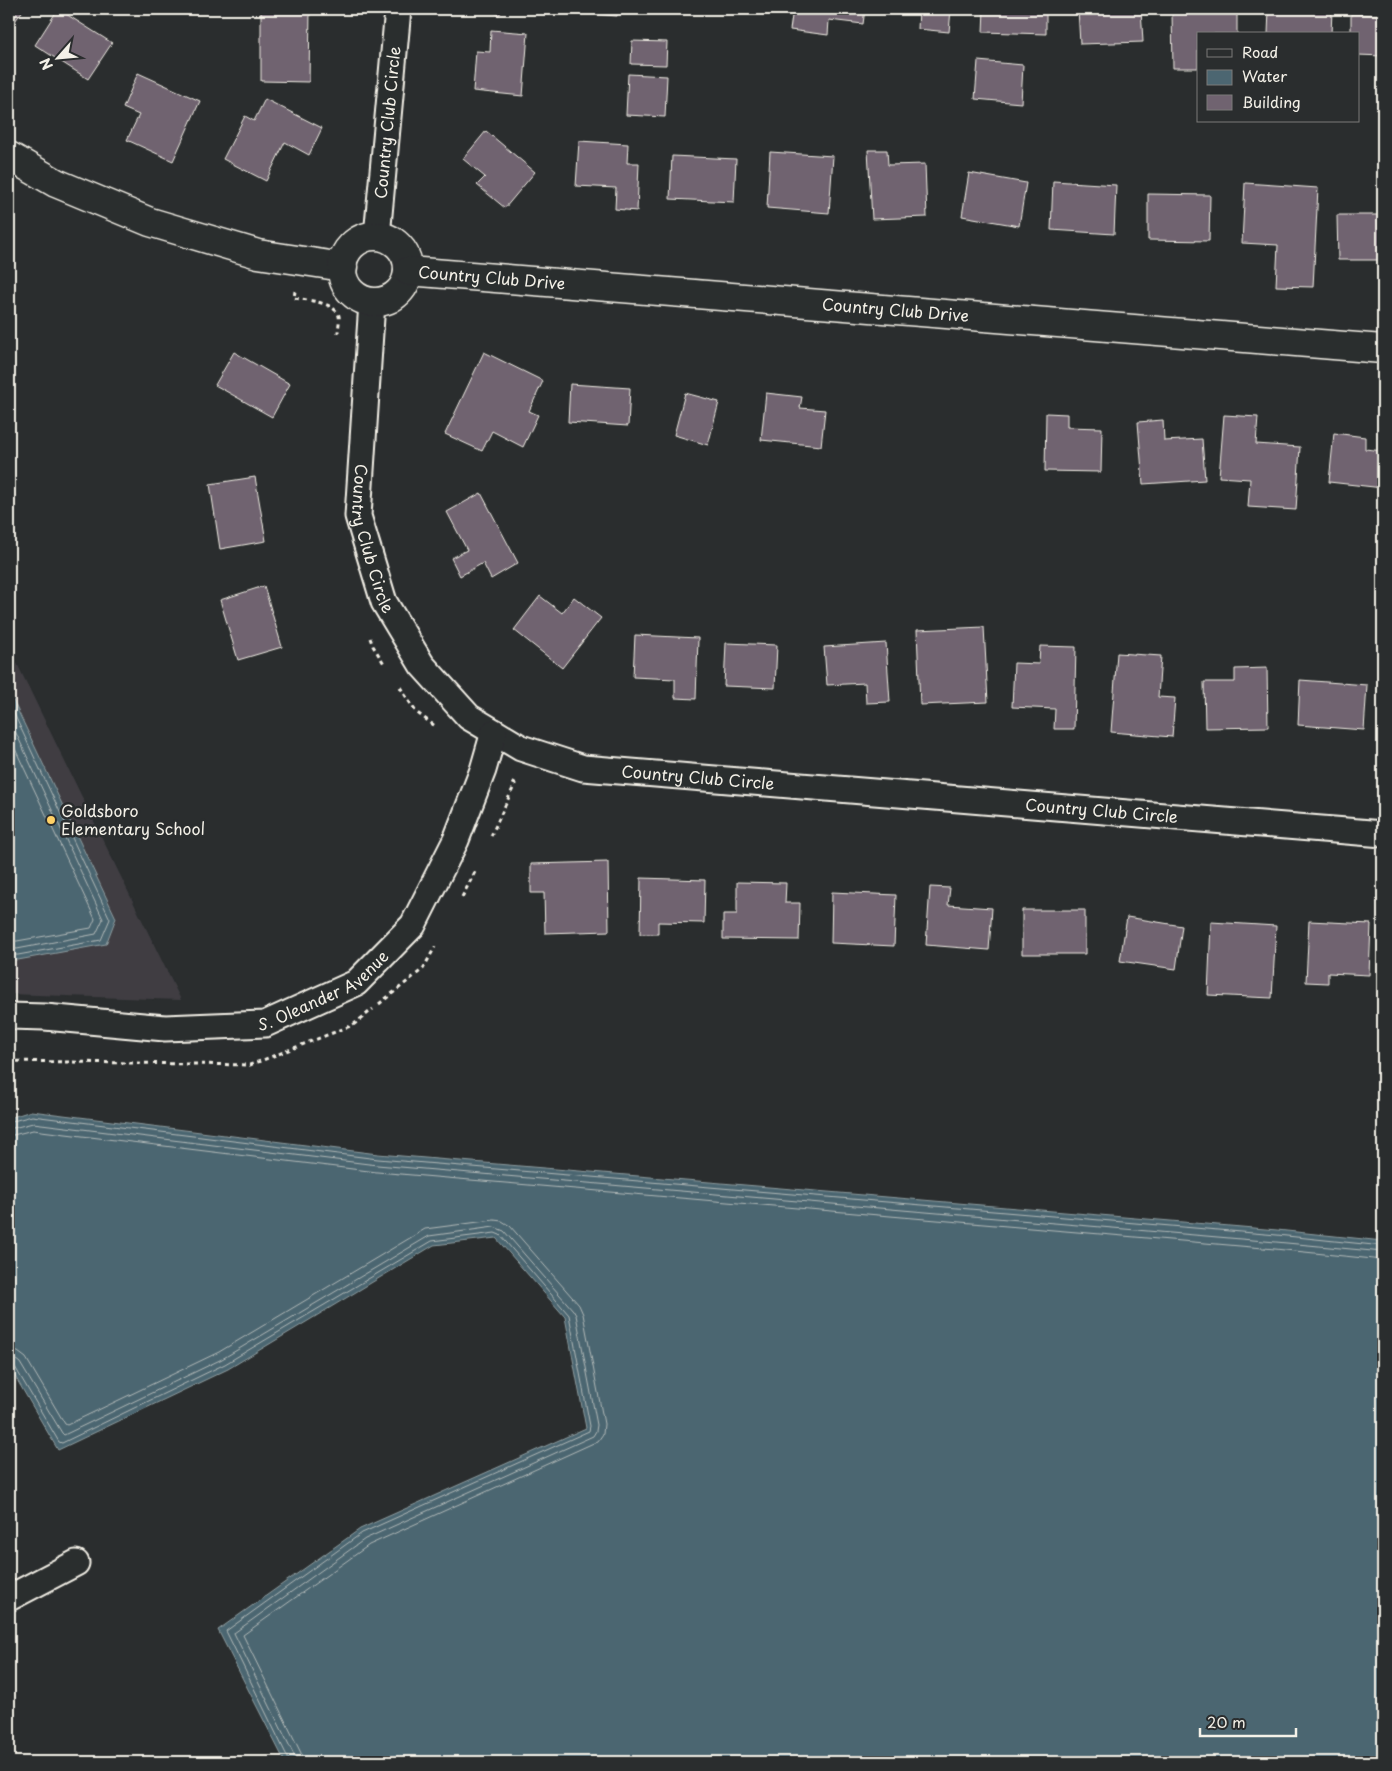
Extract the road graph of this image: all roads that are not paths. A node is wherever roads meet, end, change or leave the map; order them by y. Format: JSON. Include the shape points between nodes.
{"nodes":[{"id":1,"x":398,"y":9,"type":"edge"},
{"id":2,"x":9,"y":156,"type":"edge"},
{"id":3,"x":377,"y":236,"type":"junction"},
{"id":4,"x":343,"y":267,"type":"junction"},
{"id":5,"x":408,"y":271,"type":"junction"},
{"id":6,"x":372,"y":302,"type":"junction"},
{"id":7,"x":1383,"y":349,"type":"edge"},
{"id":8,"x":494,"y":732,"type":"junction"},
{"id":9,"x":1383,"y":834,"type":"edge"},
{"id":10,"x":9,"y":1016,"type":"edge"},
{"id":11,"x":76,"y":1563,"type":"dead end"},
{"id":12,"x":9,"y":1598,"type":"edge"}],
"edges":[{"from":1,"to":3,"type":"street","name":"Country Club Circle"},
{"from":2,"to":4,"type":"street","via":[[56,183],[150,222],[258,254]]},
{"from":3,"to":4,"type":"street","via":[[356,242],[349,250]]},
{"from":3,"to":5,"type":"street","via":[[397,245],[404,253]]},
{"from":4,"to":6,"type":"street","via":[[350,291],[358,298]]},
{"from":5,"to":6,"type":"street","via":[[405,285],[398,294],[389,300]]},
{"from":5,"to":7,"type":"street","name":"Country Club Drive"},
{"from":6,"to":8,"type":"street","name":"Country Club Circle","via":[[358,516],[384,602],[422,665],[469,717]]},
{"from":8,"to":9,"type":"street","name":"Country Club Circle","via":[[521,748],[583,768]]},
{"from":8,"to":10,"type":"street","name":"S. Oleander Avenue","via":[[456,840],[413,925],[356,983],[265,1024],[166,1028]]},
{"from":11,"to":12,"type":"street"}]}
